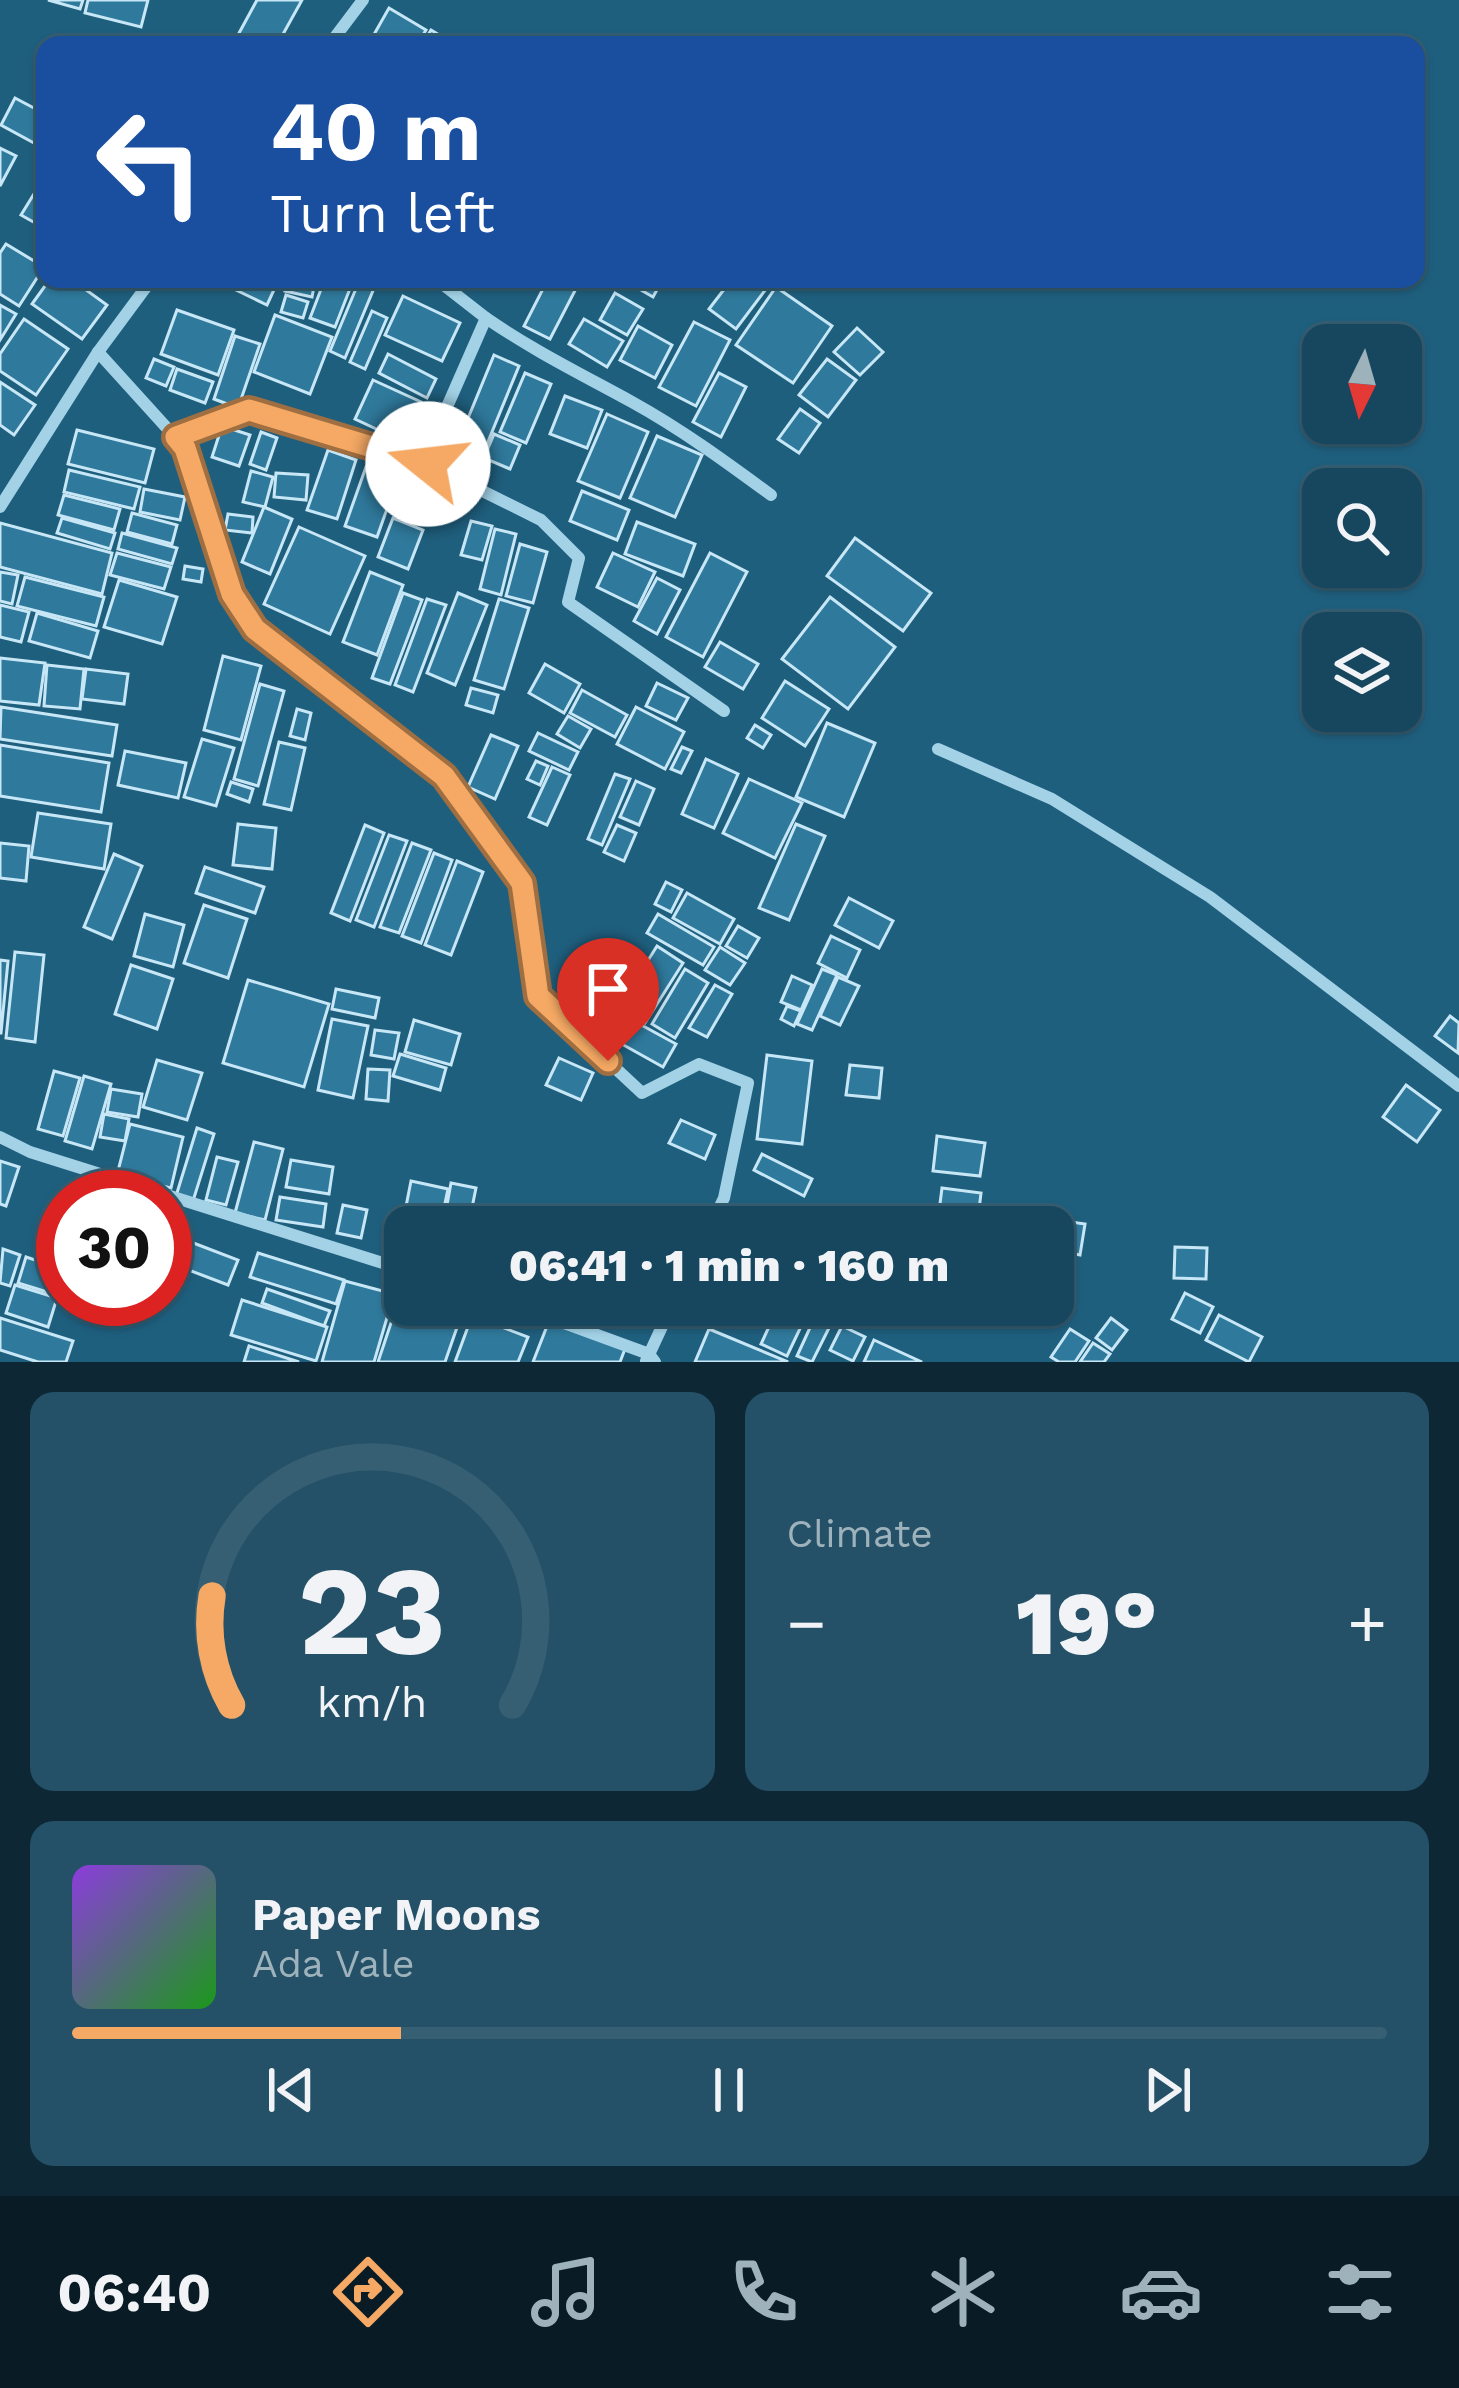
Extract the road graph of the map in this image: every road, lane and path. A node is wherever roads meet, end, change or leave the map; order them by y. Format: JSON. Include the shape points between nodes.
{"nodes":[{"id":1,"x":363,"y":0,"type":"edge"},
{"id":2,"x":336,"y":36,"type":"edge"},
{"id":3,"x":145,"y":288,"type":"edge"},
{"id":4,"x":448,"y":288,"type":"edge"},
{"id":5,"x":486,"y":318,"type":"junction"},
{"id":6,"x":98,"y":352,"type":"junction"},
{"id":7,"x":176,"y":437,"type":"junction"},
{"id":8,"x":428,"y":464,"type":"junction"},
{"id":9,"x":771,"y":495,"type":"dead end"},
{"id":10,"x":0,"y":507,"type":"edge"},
{"id":11,"x":724,"y":710,"type":"dead end"},
{"id":12,"x":938,"y":749,"type":"dead end"},
{"id":13,"x":1459,"y":1086,"type":"edge"},
{"id":14,"x":0,"y":1137,"type":"edge"},
{"id":15,"x":720,"y":1206,"type":"edge"},
{"id":16,"x":384,"y":1263,"type":"edge"},
{"id":17,"x":568,"y":1326,"type":"edge"},
{"id":18,"x":663,"y":1326,"type":"edge"},
{"id":19,"x":650,"y":1359,"type":"edge"}],
"edges":[{"from":1,"to":2,"type":"street"},
{"from":3,"to":6,"type":"street"},
{"from":4,"to":5,"type":"street"},
{"from":5,"to":8,"type":"street"},
{"from":5,"to":9,"type":"street","via":[[633,402]]},
{"from":6,"to":7,"type":"street"},
{"from":6,"to":10,"type":"street"},
{"from":7,"to":8,"type":"street","via":[[249,410]]},
{"from":7,"to":15,"type":"street","via":[[232,594],[255,629],[444,776],[522,883],[538,996],[642,1093],[699,1064],[748,1083]]},
{"from":8,"to":11,"type":"street","via":[[541,520],[578,558],[568,602]]},
{"from":12,"to":13,"type":"street","via":[[1052,799],[1210,897]]},
{"from":14,"to":16,"type":"street"},
{"from":17,"to":19,"type":"street"},
{"from":18,"to":19,"type":"street"}]}
